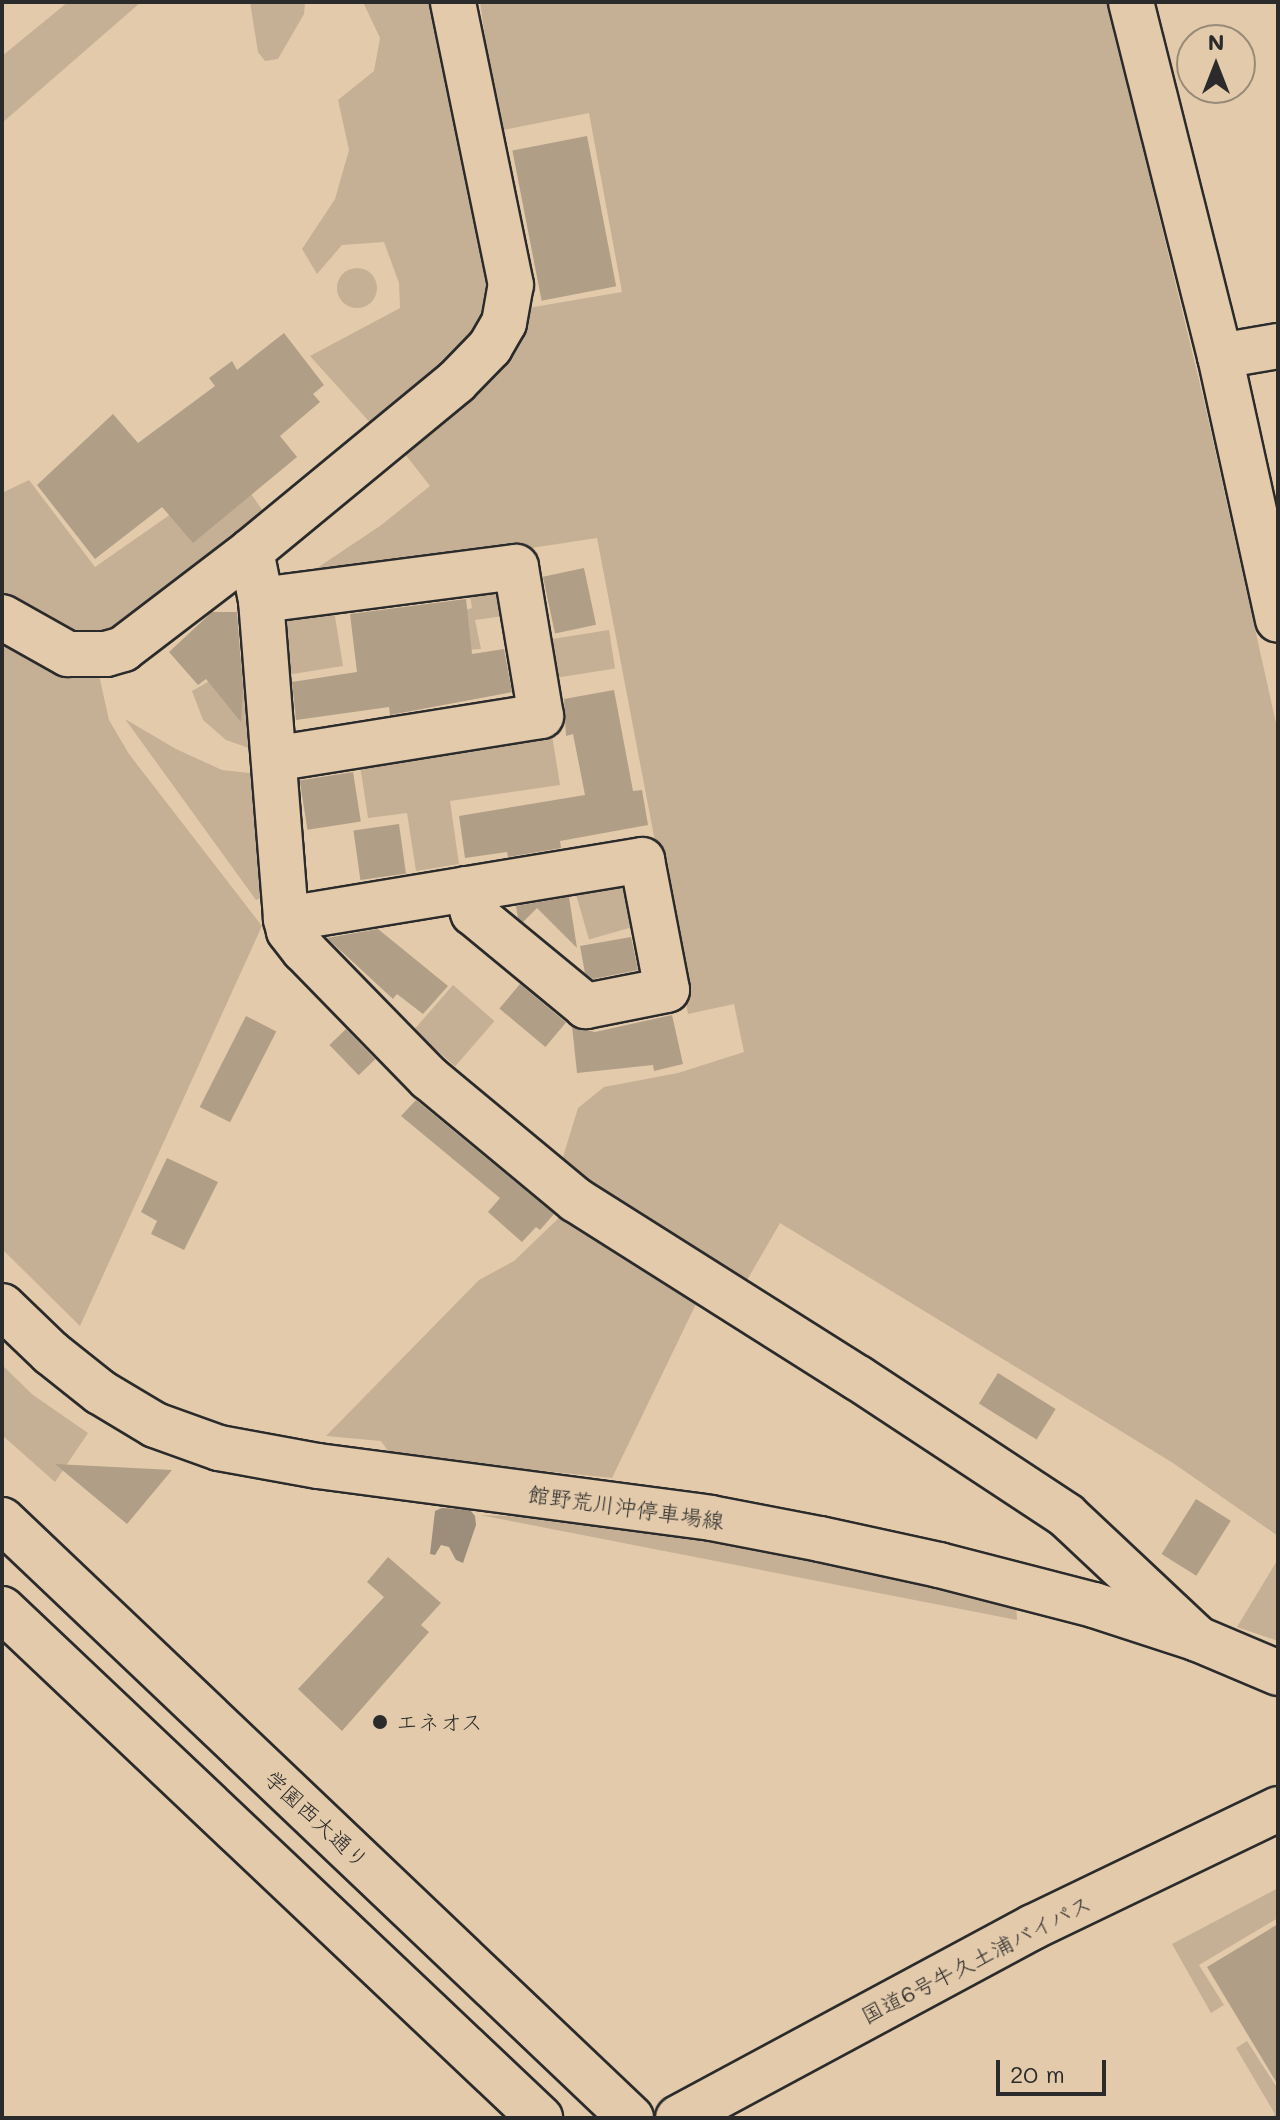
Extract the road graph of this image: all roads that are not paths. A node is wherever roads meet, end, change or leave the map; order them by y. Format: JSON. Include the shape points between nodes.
{"nodes":[{"id":1,"x":453,"y":2,"type":"edge"},
{"id":2,"x":1131,"y":2,"type":"edge"},
{"id":3,"x":1278,"y":346,"type":"edge"},
{"id":4,"x":1220,"y":356,"type":"junction"},
{"id":5,"x":251,"y":551,"type":"junction"},
{"id":6,"x":261,"y":600,"type":"junction"},
{"id":7,"x":2,"y":617,"type":"edge"},
{"id":8,"x":1278,"y":620,"type":"edge"},
{"id":9,"x":274,"y":759,"type":"junction"},
{"id":10,"x":466,"y":889,"type":"junction"},
{"id":11,"x":286,"y":919,"type":"junction"},
{"id":12,"x":2,"y":1306,"type":"edge"},
{"id":13,"x":2,"y":1520,"type":"edge"},
{"id":14,"x":2,"y":1609,"type":"edge"},
{"id":15,"x":1198,"y":1639,"type":"junction"},
{"id":16,"x":1278,"y":1673,"type":"edge"},
{"id":17,"x":1278,"y":1809,"type":"edge"},
{"id":18,"x":540,"y":2118,"type":"edge"},
{"id":19,"x":631,"y":2118,"type":"edge"},
{"id":20,"x":678,"y":2118,"type":"edge"}],
"edges":[{"from":1,"to":5,"type":"main road","via":[[511,285],[504,323],[490,347],[456,382]]},
{"from":2,"to":4,"type":"main road"},
{"from":3,"to":4,"type":"main road"},
{"from":4,"to":8,"type":"main road"},
{"from":5,"to":6,"type":"main road"},
{"from":5,"to":7,"type":"main road","via":[[139,640],[106,654],[68,654]]},
{"from":6,"to":9,"type":"main road"},
{"from":6,"to":9,"type":"main road","via":[[516,567],[541,716]]},
{"from":9,"to":11,"type":"main road"},
{"from":10,"to":10,"type":"main road","via":[[642,860],[667,990],[586,1006],[473,913]]},
{"from":10,"to":11,"type":"main road"},
{"from":11,"to":15,"type":"main road","via":[[304,950],[429,1078],[576,1200],[1067,1516]]},
{"from":12,"to":15,"type":"main road","name":"館野荒川沖停車場線","via":[[100,1392],[155,1425],[219,1448],[727,1521],[939,1565],[1094,1605]]},
{"from":13,"to":19,"type":"main road","name":"学園西大通り"},
{"from":14,"to":18,"type":"main road"},
{"from":15,"to":16,"type":"main road","name":"館野荒川沖停車場線"},
{"from":17,"to":20,"type":"main road","name":"国道6号牛久土浦バイパス","via":[[1019,1934]]}]}
